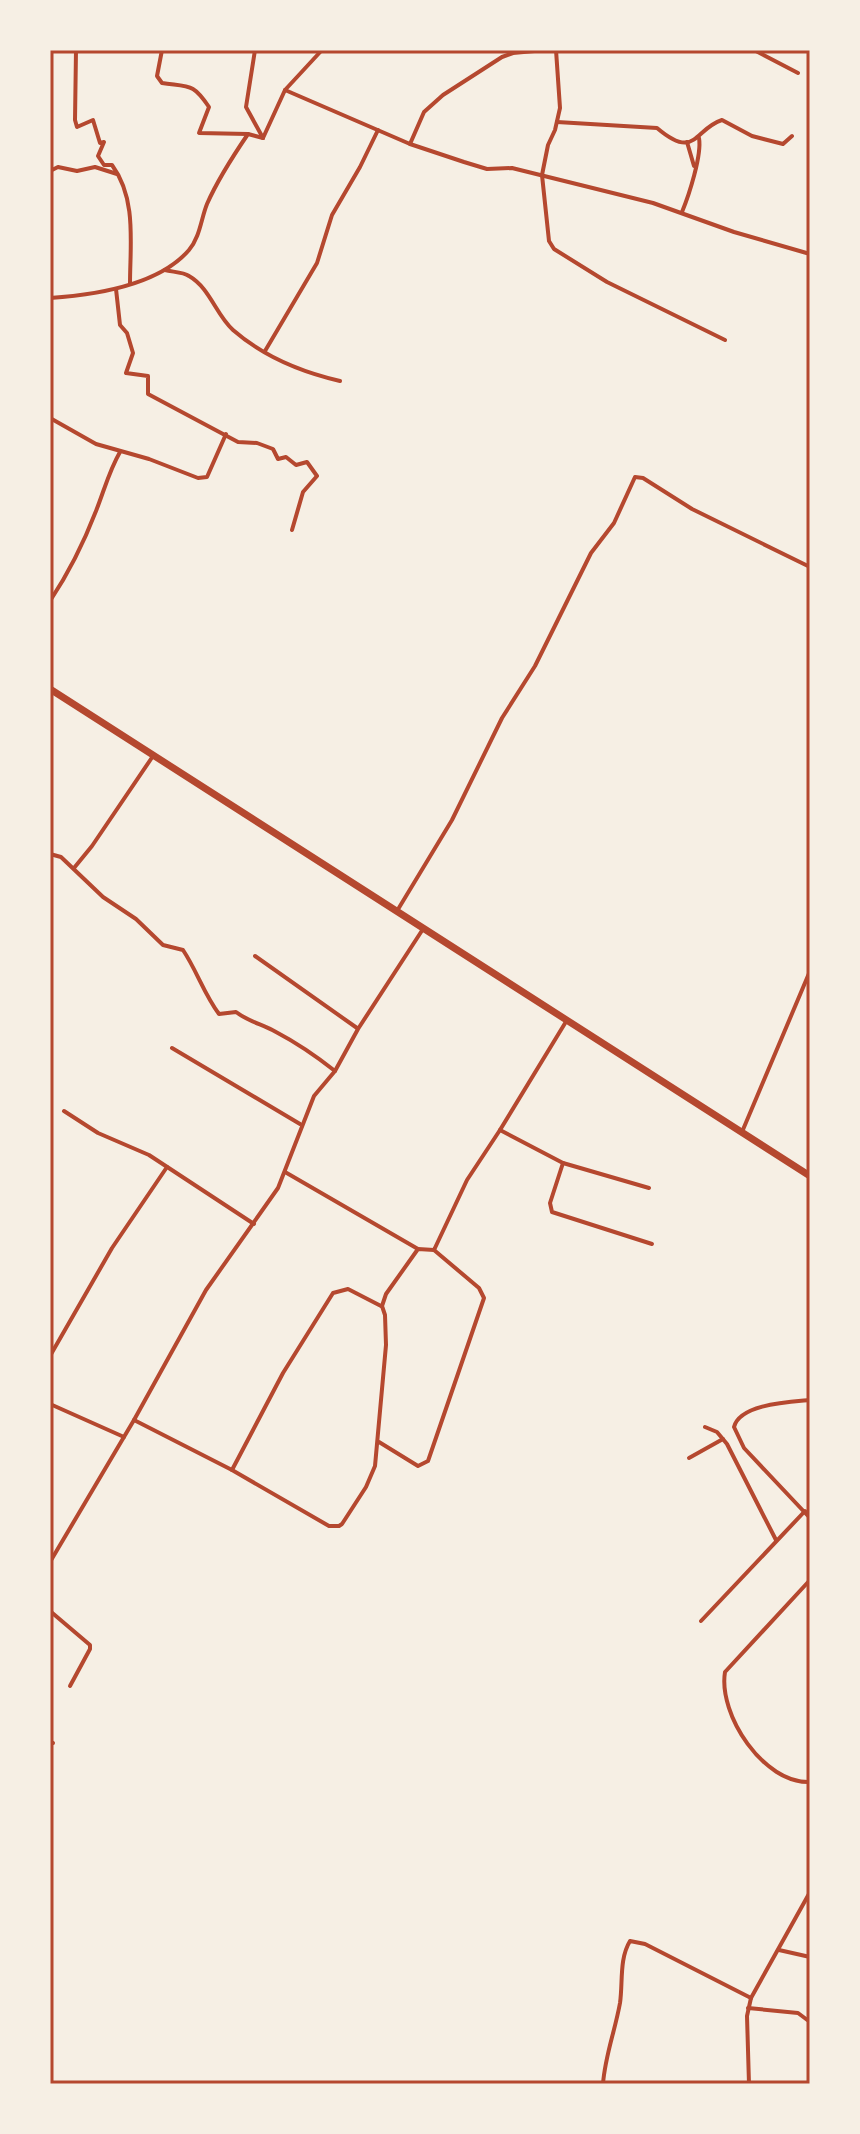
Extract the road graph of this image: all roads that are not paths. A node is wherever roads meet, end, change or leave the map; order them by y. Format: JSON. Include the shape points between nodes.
{"nodes":[{"id":1,"x":76,"y":50,"type":"edge"},
{"id":2,"x":162,"y":50,"type":"edge"},
{"id":3,"x":255,"y":50,"type":"edge"},
{"id":4,"x":322,"y":50,"type":"edge"},
{"id":5,"x":545,"y":50,"type":"edge"},
{"id":6,"x":556,"y":50,"type":"edge"},
{"id":7,"x":754,"y":50,"type":"edge"},
{"id":8,"x":798,"y":73,"type":"dead end"},
{"id":9,"x":285,"y":90,"type":"junction"},
{"id":10,"x":557,"y":122,"type":"junction"},
{"id":11,"x":378,"y":130,"type":"junction"},
{"id":12,"x":248,"y":134,"type":"junction"},
{"id":13,"x":792,"y":136,"type":"dead end"},
{"id":14,"x":263,"y":138,"type":"junction"},
{"id":15,"x":699,"y":138,"type":"junction"},
{"id":16,"x":687,"y":142,"type":"junction"},
{"id":17,"x":410,"y":144,"type":"junction"},
{"id":18,"x":694,"y":166,"type":"junction"},
{"id":19,"x":50,"y":171,"type":"edge"},
{"id":20,"x":120,"y":175,"type":"junction"},
{"id":21,"x":542,"y":175,"type":"junction"},
{"id":22,"x":682,"y":213,"type":"junction"},
{"id":23,"x":810,"y":254,"type":"edge"},
{"id":24,"x":162,"y":269,"type":"junction"},
{"id":25,"x":130,"y":284,"type":"junction"},
{"id":26,"x":116,"y":289,"type":"junction"},
{"id":27,"x":50,"y":298,"type":"edge"},
{"id":28,"x":725,"y":340,"type":"dead end"},
{"id":29,"x":265,"y":351,"type":"junction"},
{"id":30,"x":340,"y":381,"type":"dead end"},
{"id":31,"x":50,"y":418,"type":"edge"},
{"id":32,"x":226,"y":434,"type":"junction"},
{"id":33,"x":120,"y":452,"type":"junction"},
{"id":34,"x":292,"y":530,"type":"dead end"},
{"id":35,"x":810,"y":567,"type":"edge"},
{"id":36,"x":50,"y":601,"type":"edge"},
{"id":37,"x":50,"y":689,"type":"edge"},
{"id":38,"x":153,"y":756,"type":"junction"},
{"id":39,"x":50,"y":854,"type":"edge"},
{"id":40,"x":74,"y":868,"type":"junction"},
{"id":41,"x":396,"y":911,"type":"junction"},
{"id":42,"x":423,"y":929,"type":"junction"},
{"id":43,"x":255,"y":956,"type":"dead end"},
{"id":44,"x":810,"y":971,"type":"edge"},
{"id":45,"x":567,"y":1020,"type":"junction"},
{"id":46,"x":358,"y":1029,"type":"junction"},
{"id":47,"x":172,"y":1048,"type":"dead end"},
{"id":48,"x":335,"y":1071,"type":"junction"},
{"id":49,"x":64,"y":1111,"type":"dead end"},
{"id":50,"x":301,"y":1124,"type":"junction"},
{"id":51,"x":500,"y":1130,"type":"junction"},
{"id":52,"x":741,"y":1134,"type":"junction"},
{"id":53,"x":563,"y":1163,"type":"junction"},
{"id":54,"x":167,"y":1167,"type":"junction"},
{"id":55,"x":285,"y":1172,"type":"junction"},
{"id":56,"x":810,"y":1176,"type":"edge"},
{"id":57,"x":649,"y":1188,"type":"dead end"},
{"id":58,"x":254,"y":1224,"type":"junction"},
{"id":59,"x":652,"y":1244,"type":"dead end"},
{"id":60,"x":418,"y":1249,"type":"junction"},
{"id":61,"x":434,"y":1250,"type":"junction"},
{"id":62,"x":382,"y":1306,"type":"junction"},
{"id":63,"x":50,"y":1356,"type":"edge"},
{"id":64,"x":810,"y":1400,"type":"edge"},
{"id":65,"x":50,"y":1404,"type":"edge"},
{"id":66,"x":134,"y":1420,"type":"junction"},
{"id":67,"x":705,"y":1427,"type":"dead end"},
{"id":68,"x":124,"y":1437,"type":"junction"},
{"id":69,"x":723,"y":1439,"type":"junction"},
{"id":70,"x":379,"y":1442,"type":"junction"},
{"id":71,"x":689,"y":1458,"type":"dead end"},
{"id":72,"x":232,"y":1470,"type":"junction"},
{"id":73,"x":805,"y":1511,"type":"junction"},
{"id":74,"x":810,"y":1518,"type":"edge"},
{"id":75,"x":776,"y":1540,"type":"junction"},
{"id":76,"x":50,"y":1562,"type":"edge"},
{"id":77,"x":810,"y":1580,"type":"edge"},
{"id":78,"x":50,"y":1611,"type":"edge"},
{"id":79,"x":701,"y":1621,"type":"dead end"},
{"id":80,"x":70,"y":1686,"type":"dead end"},
{"id":81,"x":810,"y":1782,"type":"edge"},
{"id":82,"x":810,"y":1892,"type":"edge"},
{"id":83,"x":779,"y":1950,"type":"junction"},
{"id":84,"x":810,"y":1957,"type":"edge"},
{"id":85,"x":751,"y":1998,"type":"junction"},
{"id":86,"x":748,"y":2008,"type":"junction"},
{"id":87,"x":810,"y":2022,"type":"edge"},
{"id":88,"x":603,"y":2084,"type":"edge"},
{"id":89,"x":749,"y":2084,"type":"edge"}],
"edges":[{"from":1,"to":20,"type":"street","via":[[77,127],[93,120],[100,143],[104,142],[98,156]]},
{"from":2,"to":12,"type":"street","via":[[157,76],[162,83],[192,88],[209,107],[199,133]]},
{"from":3,"to":14,"type":"street","via":[[246,107]]},
{"from":4,"to":9,"type":"street"},
{"from":5,"to":17,"type":"street","via":[[502,57],[443,95],[424,112]]},
{"from":6,"to":10,"type":"street"},
{"from":7,"to":8,"type":"street"},
{"from":9,"to":11,"type":"street"},
{"from":9,"to":14,"type":"street"},
{"from":10,"to":16,"type":"street","via":[[657,128],[670,139]]},
{"from":10,"to":21,"type":"street"},
{"from":11,"to":17,"type":"street"},
{"from":11,"to":29,"type":"street","via":[[332,215],[317,263]]},
{"from":12,"to":14,"type":"street"},
{"from":12,"to":24,"type":"street","via":[[215,188],[190,249]]},
{"from":13,"to":15,"type":"street","via":[[783,144],[722,120]]},
{"from":15,"to":16,"type":"street"},
{"from":15,"to":18,"type":"street"},
{"from":16,"to":18,"type":"street"},
{"from":17,"to":21,"type":"street","via":[[487,169]]},
{"from":18,"to":22,"type":"street"},
{"from":19,"to":20,"type":"street","via":[[95,167]]},
{"from":20,"to":25,"type":"street","via":[[130,219]]},
{"from":21,"to":22,"type":"street"},
{"from":21,"to":28,"type":"street","via":[[554,249],[607,282]]},
{"from":22,"to":23,"type":"street"},
{"from":24,"to":25,"type":"street"},
{"from":24,"to":29,"type":"street","via":[[189,276],[231,328]]},
{"from":25,"to":26,"type":"street"},
{"from":26,"to":27,"type":"street"},
{"from":26,"to":32,"type":"street","via":[[120,325],[133,353],[126,373],[148,376],[148,394]]},
{"from":29,"to":30,"type":"street","via":[[297,370]]},
{"from":31,"to":33,"type":"street"},
{"from":32,"to":33,"type":"street","via":[[203,478]]},
{"from":32,"to":34,"type":"street","via":[[273,449],[278,459],[286,457],[296,465],[307,462],[317,476],[303,492]]},
{"from":33,"to":36,"type":"street"},
{"from":35,"to":41,"type":"street","via":[[635,477],[452,820]]},
{"from":37,"to":38,"type":"main road"},
{"from":38,"to":40,"type":"street"},
{"from":38,"to":41,"type":"main road"},
{"from":39,"to":40,"type":"street"},
{"from":40,"to":48,"type":"street","via":[[163,945],[183,950],[219,1014],[236,1012],[272,1029]]},
{"from":41,"to":42,"type":"main road"},
{"from":42,"to":45,"type":"main road"},
{"from":42,"to":46,"type":"street"},
{"from":43,"to":46,"type":"street"},
{"from":44,"to":52,"type":"street"},
{"from":45,"to":51,"type":"street"},
{"from":45,"to":52,"type":"main road"},
{"from":46,"to":48,"type":"street"},
{"from":47,"to":50,"type":"street"},
{"from":48,"to":50,"type":"street","via":[[314,1096]]},
{"from":49,"to":54,"type":"street"},
{"from":50,"to":55,"type":"street"},
{"from":51,"to":53,"type":"street"},
{"from":51,"to":61,"type":"street","via":[[467,1180]]},
{"from":52,"to":56,"type":"main road"},
{"from":53,"to":57,"type":"street"},
{"from":53,"to":59,"type":"street","via":[[552,1212]]},
{"from":54,"to":58,"type":"street"},
{"from":54,"to":63,"type":"street","via":[[112,1248]]},
{"from":55,"to":58,"type":"street"},
{"from":55,"to":60,"type":"street"},
{"from":58,"to":66,"type":"street","via":[[206,1290]]},
{"from":60,"to":61,"type":"street"},
{"from":60,"to":62,"type":"street"},
{"from":61,"to":70,"type":"street","via":[[484,1298],[428,1461],[418,1466]]},
{"from":62,"to":70,"type":"street","via":[[386,1345]]},
{"from":62,"to":72,"type":"street","via":[[348,1289],[333,1293]]},
{"from":64,"to":73,"type":"street","via":[[745,1412],[734,1427],[744,1448]]},
{"from":65,"to":68,"type":"street"},
{"from":66,"to":68,"type":"street"},
{"from":66,"to":72,"type":"street"},
{"from":67,"to":69,"type":"street"},
{"from":68,"to":76,"type":"street"},
{"from":69,"to":71,"type":"street"},
{"from":69,"to":75,"type":"street"},
{"from":70,"to":72,"type":"street","via":[[366,1487],[342,1524],[334,1527]]},
{"from":73,"to":74,"type":"street"},
{"from":73,"to":75,"type":"street"},
{"from":75,"to":79,"type":"street"},
{"from":77,"to":81,"type":"street","via":[[725,1672],[723,1686],[739,1732],[761,1761],[798,1783]]},
{"from":78,"to":80,"type":"street","via":[[90,1645]]},
{"from":82,"to":83,"type":"street"},
{"from":83,"to":84,"type":"street"},
{"from":83,"to":85,"type":"street"},
{"from":85,"to":86,"type":"street"},
{"from":85,"to":88,"type":"street","via":[[667,1954],[630,1941]]},
{"from":86,"to":87,"type":"street","via":[[798,2013]]},
{"from":86,"to":89,"type":"street"}]}
